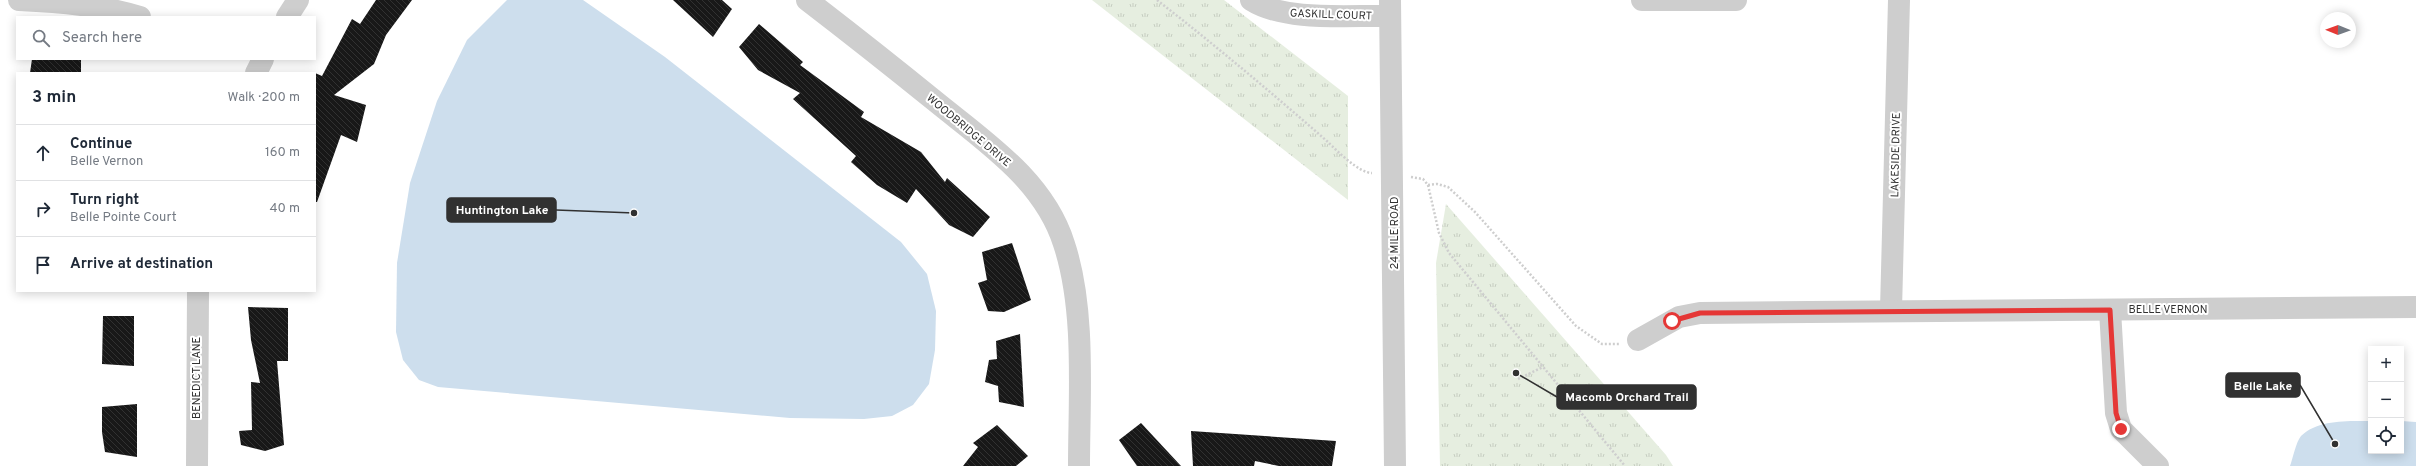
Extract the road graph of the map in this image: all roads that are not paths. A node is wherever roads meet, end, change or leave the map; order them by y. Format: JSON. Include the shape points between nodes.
{"nodes":[{"id":1,"x":19,"y":0,"type":"edge"},
{"id":2,"x":298,"y":0,"type":"edge"},
{"id":3,"x":807,"y":0,"type":"edge"},
{"id":4,"x":1251,"y":0,"type":"edge"},
{"id":5,"x":1642,"y":0,"type":"edge"},
{"id":6,"x":1736,"y":0,"type":"edge"},
{"id":7,"x":1899,"y":0,"type":"edge"},
{"id":8,"x":1390,"y":8,"type":"edge"},
{"id":9,"x":136,"y":16,"type":"edge"},
{"id":10,"x":288,"y":16,"type":"edge"},
{"id":11,"x":198,"y":292,"type":"edge"},
{"id":12,"x":2416,"y":307,"type":"edge"},
{"id":13,"x":1891,"y":310,"type":"junction"},
{"id":14,"x":2110,"y":310,"type":"junction"},
{"id":15,"x":1638,"y":340,"type":"road end"},
{"id":16,"x":197,"y":466,"type":"edge"},
{"id":17,"x":1079,"y":466,"type":"edge"},
{"id":18,"x":1395,"y":466,"type":"edge"},
{"id":19,"x":2158,"y":466,"type":"edge"}],
"edges":[{"from":1,"to":9,"type":"street","via":[[63,2]]},
{"from":2,"to":10,"type":"street"},
{"from":3,"to":17,"type":"street","name":"WOODBRIDGE DRIVE","via":[[1004,157],[1039,194],[1050,210],[1065,245],[1075,297],[1078,333]]},
{"from":4,"to":8,"type":"street","name":"GASKILL COURT","via":[[1268,9],[1290,14]]},
{"from":5,"to":6,"type":"street"},
{"from":7,"to":13,"type":"street","name":"LAKESIDE DRIVE"},
{"from":8,"to":18,"type":"street","name":"24 MILE ROAD"},
{"from":11,"to":16,"type":"street","name":"BENEDICT LANE"},
{"from":12,"to":14,"type":"street","name":"BELLE VERNON"},
{"from":13,"to":14,"type":"street","name":"BELLE VERNON"},
{"from":13,"to":15,"type":"street","name":"BELLE VERNON","via":[[1700,313],[1679,317]]},
{"from":14,"to":19,"type":"street","via":[[2116,413],[2121,429]]}]}
